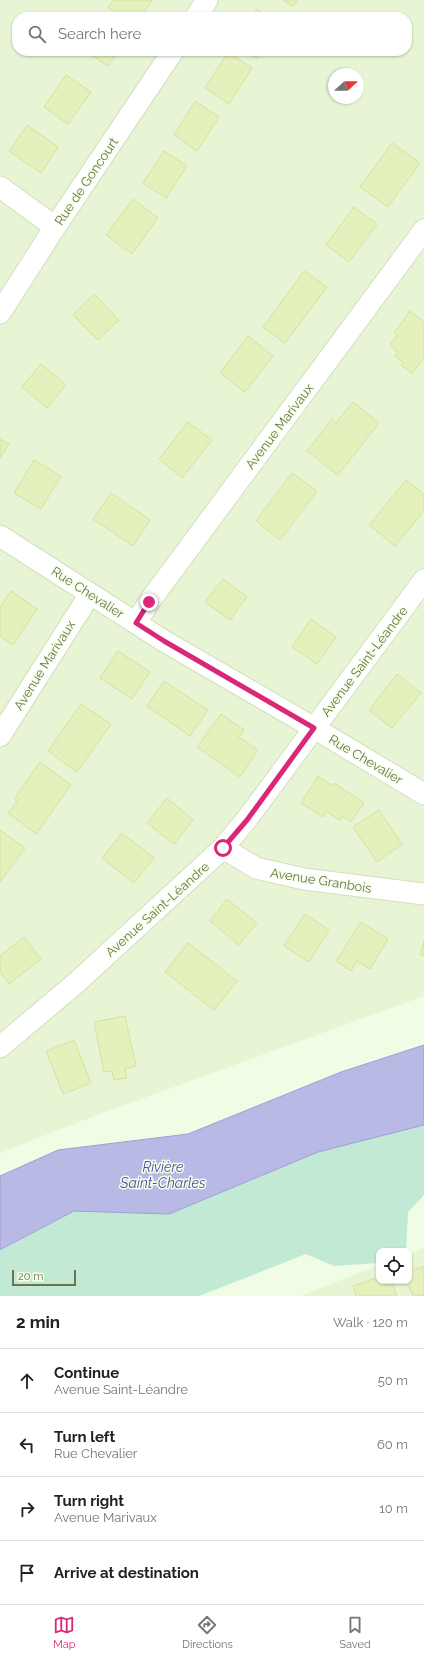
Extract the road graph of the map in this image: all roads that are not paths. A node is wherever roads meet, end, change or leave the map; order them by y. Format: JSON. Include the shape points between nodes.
{"nodes":[{"id":1,"x":207,"y":0,"type":"edge"},
{"id":2,"x":199,"y":12,"type":"edge"},
{"id":3,"x":170,"y":56,"type":"edge"},
{"id":4,"x":0,"y":187,"type":"edge"},
{"id":5,"x":55,"y":227,"type":"junction"},
{"id":6,"x":424,"y":230,"type":"edge"},
{"id":7,"x":0,"y":313,"type":"edge"},
{"id":8,"x":0,"y":536,"type":"edge"},
{"id":9,"x":424,"y":580,"type":"edge"},
{"id":10,"x":90,"y":594,"type":"junction"},
{"id":11,"x":136,"y":623,"type":"junction"},
{"id":12,"x":314,"y":728,"type":"junction"},
{"id":13,"x":0,"y":736,"type":"edge"},
{"id":14,"x":424,"y":794,"type":"edge"},
{"id":15,"x":223,"y":848,"type":"junction"},
{"id":16,"x":424,"y":894,"type":"edge"},
{"id":17,"x":0,"y":1047,"type":"edge"}],
"edges":[{"from":1,"to":2,"type":"street"},
{"from":3,"to":5,"type":"street","name":"Rue de Goncourt"},
{"from":4,"to":5,"type":"street"},
{"from":5,"to":7,"type":"street","name":"Rue de Goncourt"},
{"from":6,"to":11,"type":"street","name":"Avenue Marivaux"},
{"from":8,"to":10,"type":"street","name":"Rue Chevalier"},
{"from":9,"to":12,"type":"street","name":"Avenue Saint-Léandre"},
{"from":10,"to":11,"type":"street","name":"Rue Chevalier"},
{"from":10,"to":13,"type":"street","name":"Avenue Marivaux"},
{"from":11,"to":12,"type":"street","name":"Rue Chevalier"},
{"from":12,"to":14,"type":"street","name":"Rue Chevalier"},
{"from":12,"to":15,"type":"street","name":"Avenue Saint-Léandre","via":[[247,820]]},
{"from":15,"to":16,"type":"street","name":"Avenue Granbois","via":[[256,868],[298,878]]},
{"from":15,"to":17,"type":"street","name":"Avenue Saint-Léandre","via":[[76,982]]}]}
